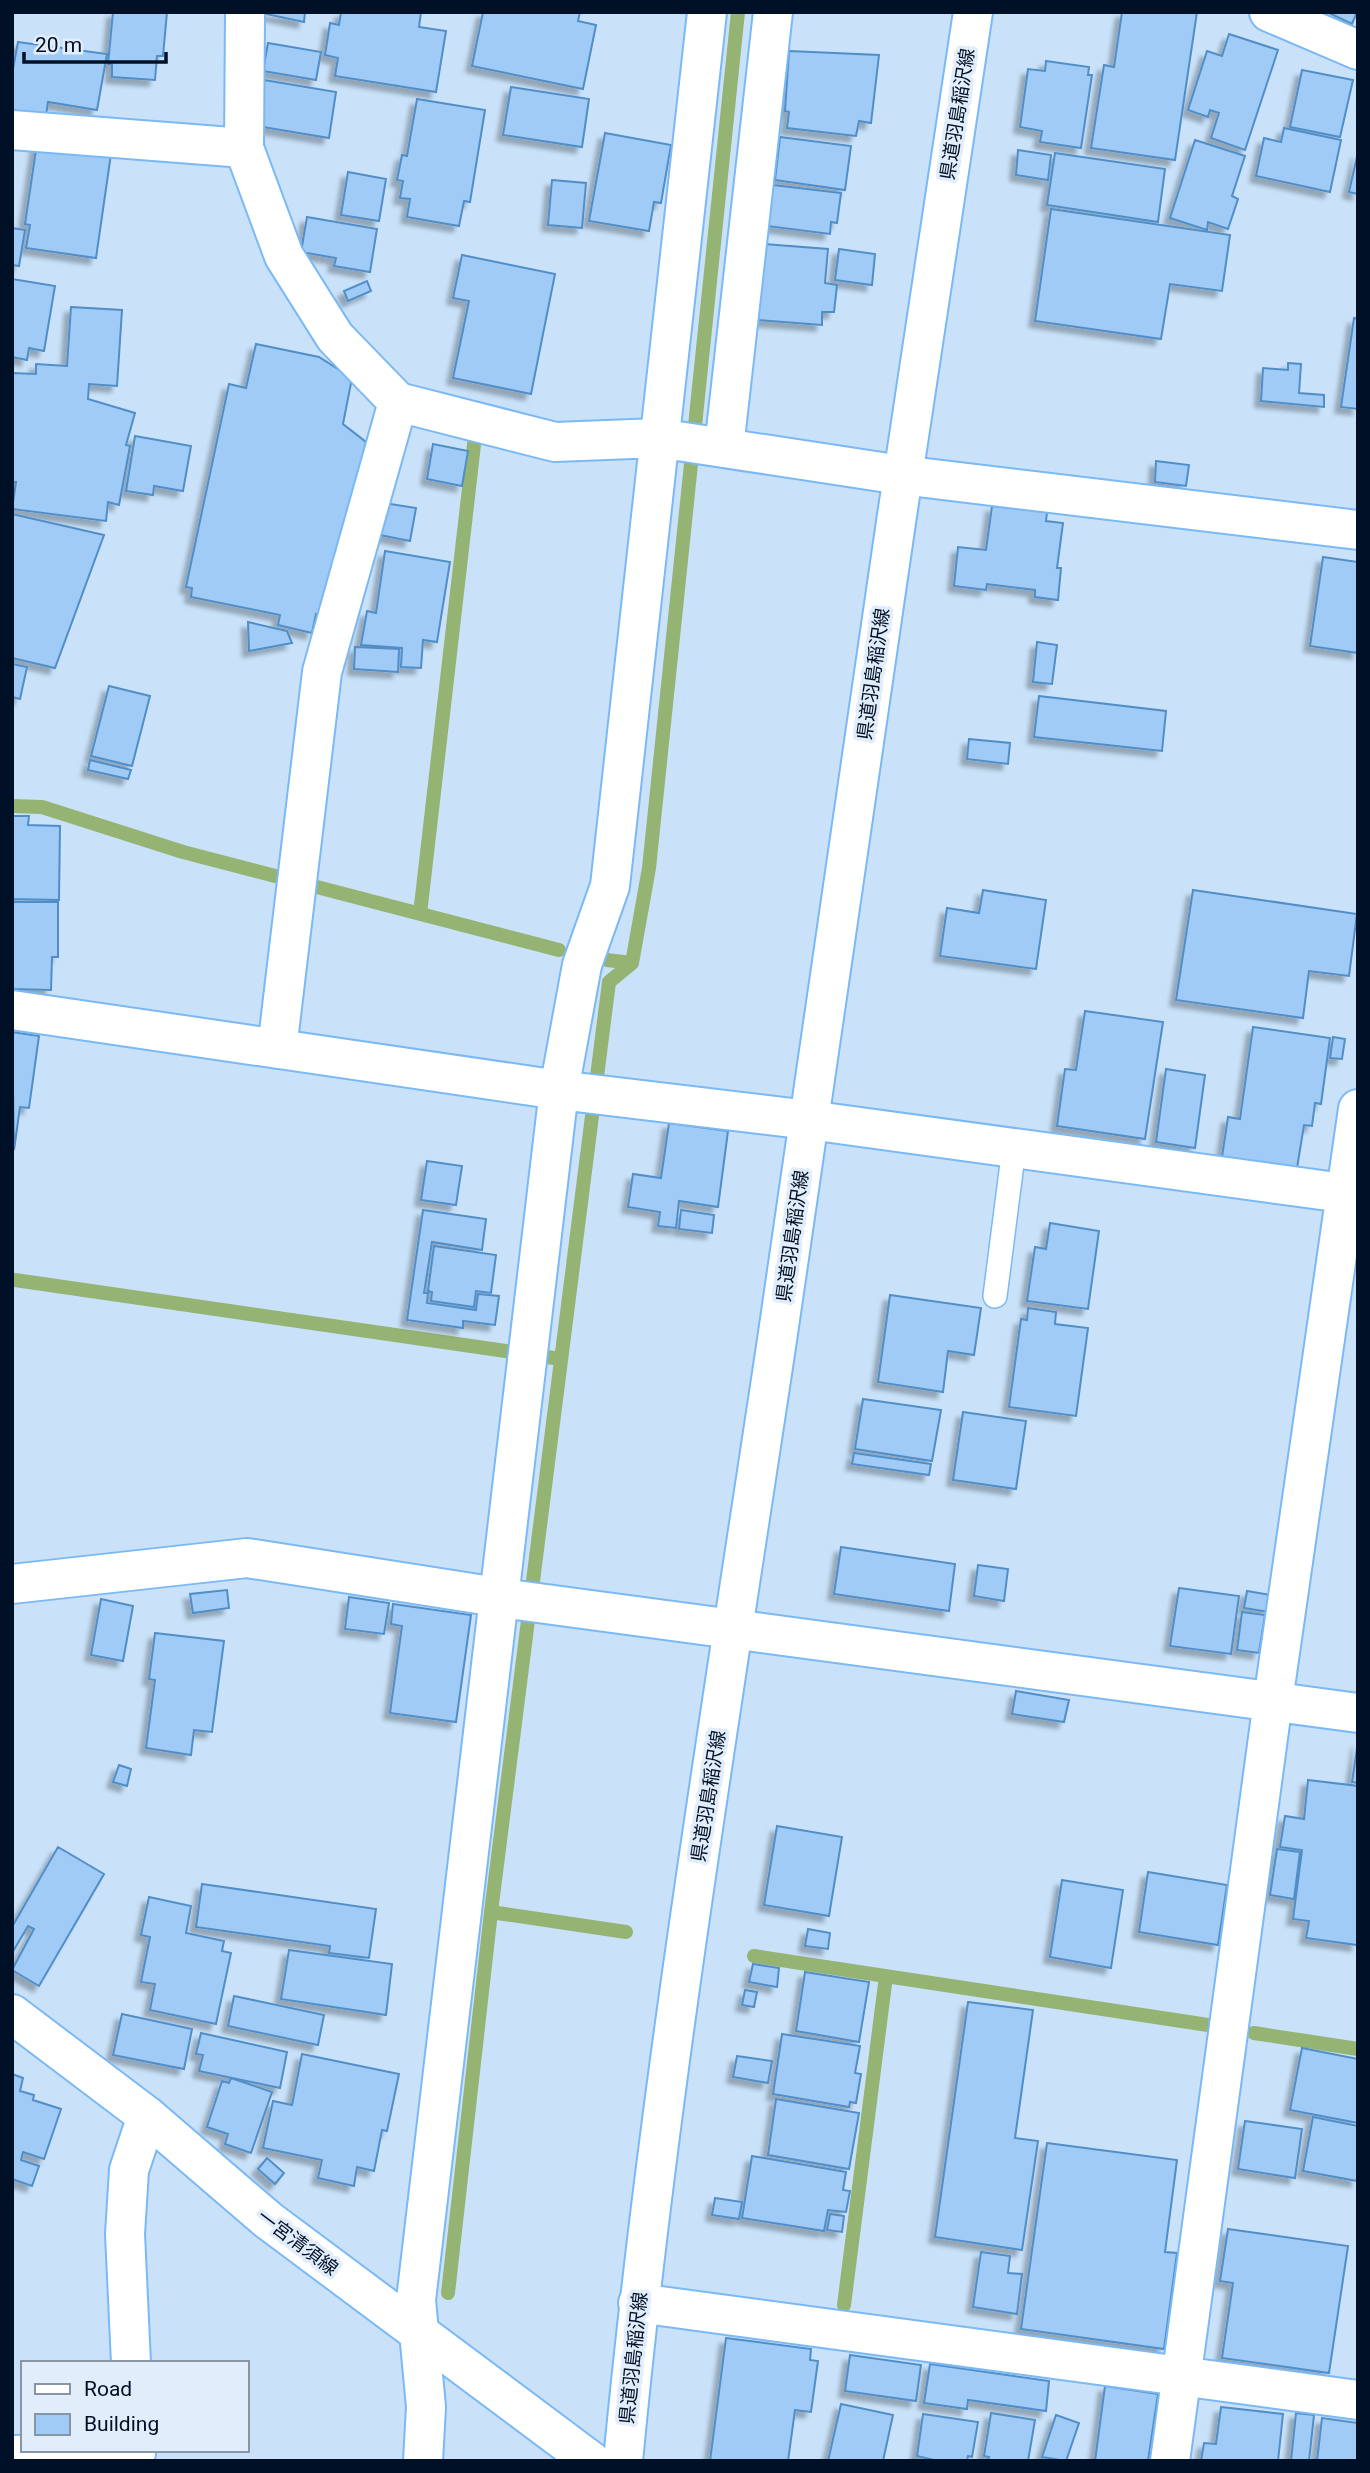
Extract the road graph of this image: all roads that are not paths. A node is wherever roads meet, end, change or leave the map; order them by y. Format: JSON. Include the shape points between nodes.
{"nodes":[{"id":1,"x":245,"y":12,"type":"edge"},
{"id":2,"x":707,"y":12,"type":"edge"},
{"id":3,"x":773,"y":12,"type":"edge"},
{"id":4,"x":973,"y":12,"type":"edge"},
{"id":5,"x":1269,"y":12,"type":"edge"},
{"id":6,"x":1358,"y":50,"type":"edge"},
{"id":7,"x":12,"y":130,"type":"edge"},
{"id":8,"x":244,"y":148,"type":"junction"},
{"id":9,"x":398,"y":402,"type":"junction"},
{"id":10,"x":689,"y":443,"type":"junction"},
{"id":11,"x":901,"y":475,"type":"junction"},
{"id":12,"x":1358,"y":530,"type":"edge"},
{"id":13,"x":12,"y":1010,"type":"edge"},
{"id":14,"x":277,"y":1049,"type":"junction"},
{"id":15,"x":586,"y":1093,"type":"junction"},
{"id":16,"x":1358,"y":1109,"type":"edge"},
{"id":17,"x":809,"y":1120,"type":"junction"},
{"id":18,"x":1014,"y":1148,"type":"junction"},
{"id":19,"x":1352,"y":1194,"type":"edge"},
{"id":20,"x":995,"y":1296,"type":"dead end"},
{"id":21,"x":12,"y":1584,"type":"edge"},
{"id":22,"x":509,"y":1599,"type":"junction"},
{"id":23,"x":734,"y":1629,"type":"junction"},
{"id":24,"x":1273,"y":1701,"type":"junction"},
{"id":25,"x":1358,"y":1713,"type":"edge"},
{"id":26,"x":12,"y":2014,"type":"edge"},
{"id":27,"x":147,"y":2116,"type":"junction"},
{"id":28,"x":638,"y":2303,"type":"junction"},
{"id":29,"x":419,"y":2333,"type":"junction"},
{"id":30,"x":131,"y":2361,"type":"edge"},
{"id":31,"x":1181,"y":2375,"type":"junction"},
{"id":32,"x":1358,"y":2400,"type":"edge"},
{"id":33,"x":12,"y":2455,"type":"edge"},
{"id":34,"x":136,"y":2455,"type":"edge"},
{"id":35,"x":423,"y":2461,"type":"edge"},
{"id":36,"x":591,"y":2461,"type":"edge"},
{"id":37,"x":623,"y":2461,"type":"edge"},
{"id":38,"x":1170,"y":2461,"type":"edge"}],
"edges":[{"from":1,"to":8,"type":"street"},
{"from":2,"to":10,"type":"street"},
{"from":3,"to":10,"type":"street"},
{"from":4,"to":11,"type":"street","name":"県道羽島稲沢線"},
{"from":5,"to":6,"type":"street"},
{"from":7,"to":8,"type":"street"},
{"from":8,"to":9,"type":"street","via":[[284,256],[335,337]]},
{"from":9,"to":10,"type":"street","via":[[555,442]]},
{"from":9,"to":14,"type":"street","via":[[322,672]]},
{"from":10,"to":11,"type":"street"},
{"from":10,"to":15,"type":"street","via":[[610,886],[582,965]]},
{"from":11,"to":12,"type":"street"},
{"from":11,"to":17,"type":"street","name":"県道羽島稲沢線"},
{"from":13,"to":14,"type":"street"},
{"from":14,"to":15,"type":"street"},
{"from":15,"to":17,"type":"street"},
{"from":15,"to":22,"type":"street"},
{"from":16,"to":19,"type":"street"},
{"from":17,"to":18,"type":"street"},
{"from":17,"to":23,"type":"street","name":"県道羽島稲沢線"},
{"from":18,"to":19,"type":"street"},
{"from":18,"to":20,"type":"lane"},
{"from":19,"to":24,"type":"street"},
{"from":21,"to":22,"type":"street","via":[[247,1558]]},
{"from":22,"to":23,"type":"street"},
{"from":22,"to":29,"type":"street","via":[[416,2300]]},
{"from":23,"to":24,"type":"street"},
{"from":23,"to":28,"type":"street","name":"県道羽島稲沢線"},
{"from":24,"to":25,"type":"street"},
{"from":24,"to":31,"type":"street"},
{"from":26,"to":27,"type":"street","name":"一宮清須線"},
{"from":27,"to":29,"type":"street","name":"一宮清須線","via":[[268,2220]]},
{"from":27,"to":30,"type":"street","via":[[129,2170],[125,2234]]},
{"from":28,"to":31,"type":"street"},
{"from":28,"to":37,"type":"street","name":"県道羽島稲沢線"},
{"from":29,"to":35,"type":"street","via":[[426,2406]]},
{"from":29,"to":36,"type":"street","name":"一宮清須線"},
{"from":31,"to":32,"type":"street"},
{"from":31,"to":38,"type":"street"},
{"from":33,"to":34,"type":"street"}]}
